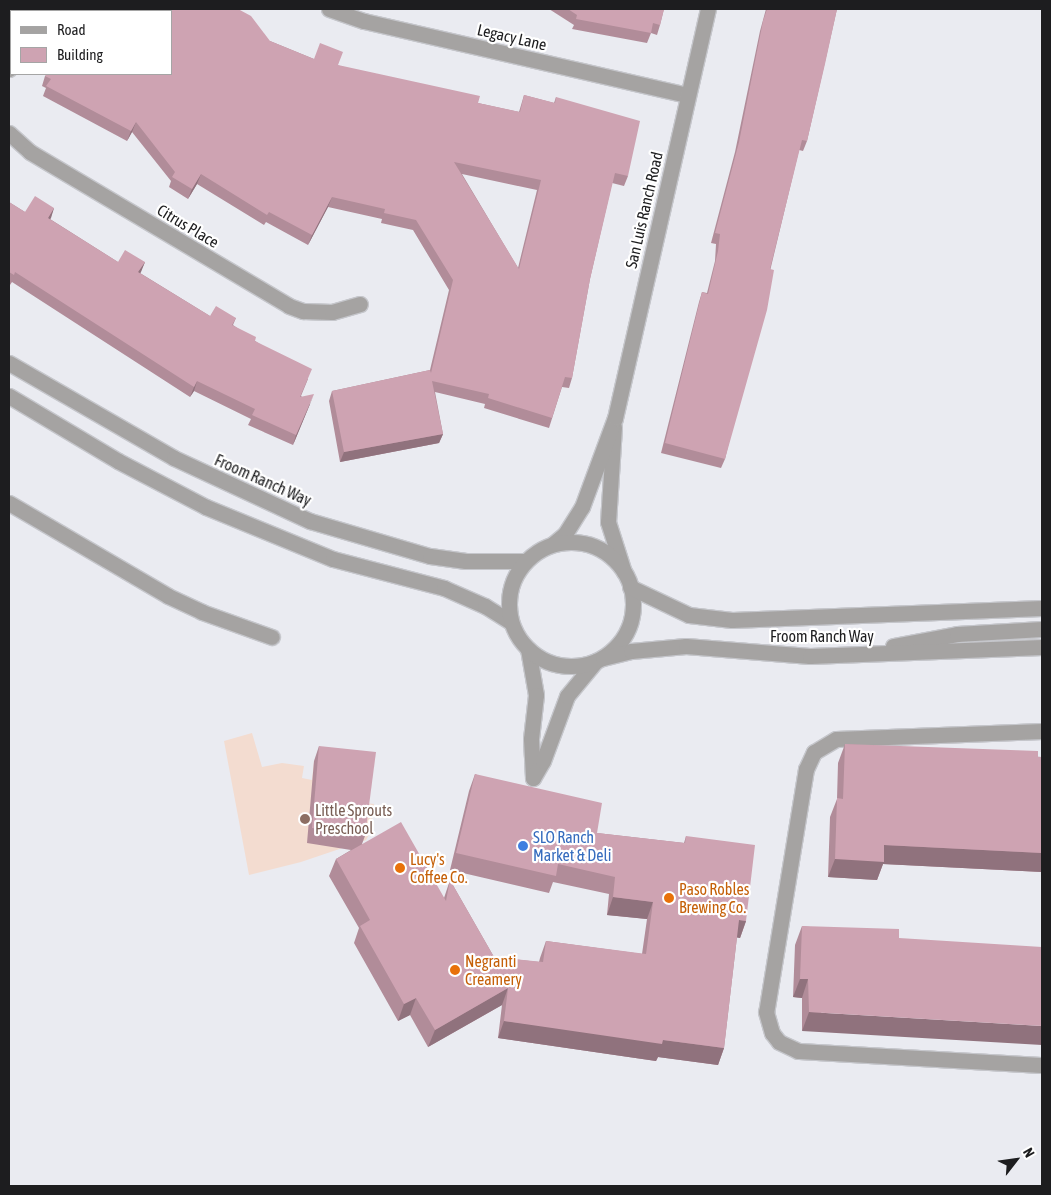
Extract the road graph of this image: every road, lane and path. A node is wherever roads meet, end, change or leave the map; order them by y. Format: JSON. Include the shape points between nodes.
{"nodes":[{"id":1,"x":329,"y":9,"type":"edge"},
{"id":2,"x":708,"y":9,"type":"edge"},
{"id":3,"x":688,"y":94,"type":"junction"},
{"id":4,"x":9,"y":132,"type":"edge"},
{"id":5,"x":360,"y":304,"type":"dead end"},
{"id":6,"x":9,"y":363,"type":"edge"},
{"id":7,"x":9,"y":396,"type":"edge"},
{"id":8,"x":614,"y":418,"type":"junction"},
{"id":9,"x":9,"y":503,"type":"edge"},
{"id":10,"x":553,"y":544,"type":"junction"},
{"id":11,"x":526,"y":561,"type":"junction"},
{"id":12,"x":624,"y":572,"type":"junction"},
{"id":13,"x":630,"y":587,"type":"junction"},
{"id":14,"x":1042,"y":608,"type":"edge"},
{"id":15,"x":511,"y":622,"type":"junction"},
{"id":16,"x":1042,"y":629,"type":"edge"},
{"id":17,"x":272,"y":637,"type":"dead end"},
{"id":18,"x":1042,"y":647,"type":"edge"},
{"id":19,"x":528,"y":649,"type":"junction"},
{"id":20,"x":867,"y":654,"type":"junction"},
{"id":21,"x":600,"y":660,"type":"junction"},
{"id":22,"x":1042,"y":731,"type":"edge"},
{"id":23,"x":1042,"y":1065,"type":"edge"}],
"edges":[{"from":1,"to":3,"type":"street","name":"Legacy Lane","via":[[364,21]]},
{"from":2,"to":3,"type":"street","name":"San Luis Ranch Road"},
{"from":3,"to":8,"type":"street","name":"San Luis Ranch Road"},
{"from":4,"to":5,"type":"street","name":"Citrus Place","via":[[30,152],[289,306],[303,311],[332,312]]},
{"from":6,"to":11,"type":"street","name":"Froom Ranch Way","via":[[174,458],[310,520],[430,556],[466,561]]},
{"from":7,"to":15,"type":"street","via":[[118,461],[215,511],[333,558],[444,588],[485,606]]},
{"from":8,"to":10,"type":"street","name":"San Luis Ranch Road","via":[[582,507],[565,534]]},
{"from":8,"to":12,"type":"street","name":"San Luis Ranch Road","via":[[608,522],[611,540]]},
{"from":9,"to":17,"type":"street","via":[[168,596]]},
{"from":10,"to":11,"type":"street"},
{"from":10,"to":12,"type":"street","via":[[569,542],[593,547],[614,559]]},
{"from":11,"to":15,"type":"street","via":[[510,589]]},
{"from":12,"to":13,"type":"street"},
{"from":13,"to":14,"type":"street","name":"Froom Ranch Way","via":[[689,615],[732,620]]},
{"from":13,"to":21,"type":"street","via":[[631,619],[625,635]]},
{"from":15,"to":19,"type":"street"},
{"from":16,"to":20,"type":"street","via":[[956,634]]},
{"from":18,"to":20,"type":"street","name":"Froom Ranch Way"},
{"from":19,"to":21,"type":"street","via":[[539,658],[560,665]]},
{"from":19,"to":21,"type":"street","via":[[536,695],[531,739],[533,778],[543,761],[567,696]]},
{"from":20,"to":21,"type":"street","name":"Froom Ranch Way","via":[[780,656],[686,646],[649,648]]},
{"from":22,"to":23,"type":"street","via":[[836,739],[820,745],[808,760],[806,769],[766,1012],[772,1033],[788,1048],[798,1051]]}]}
